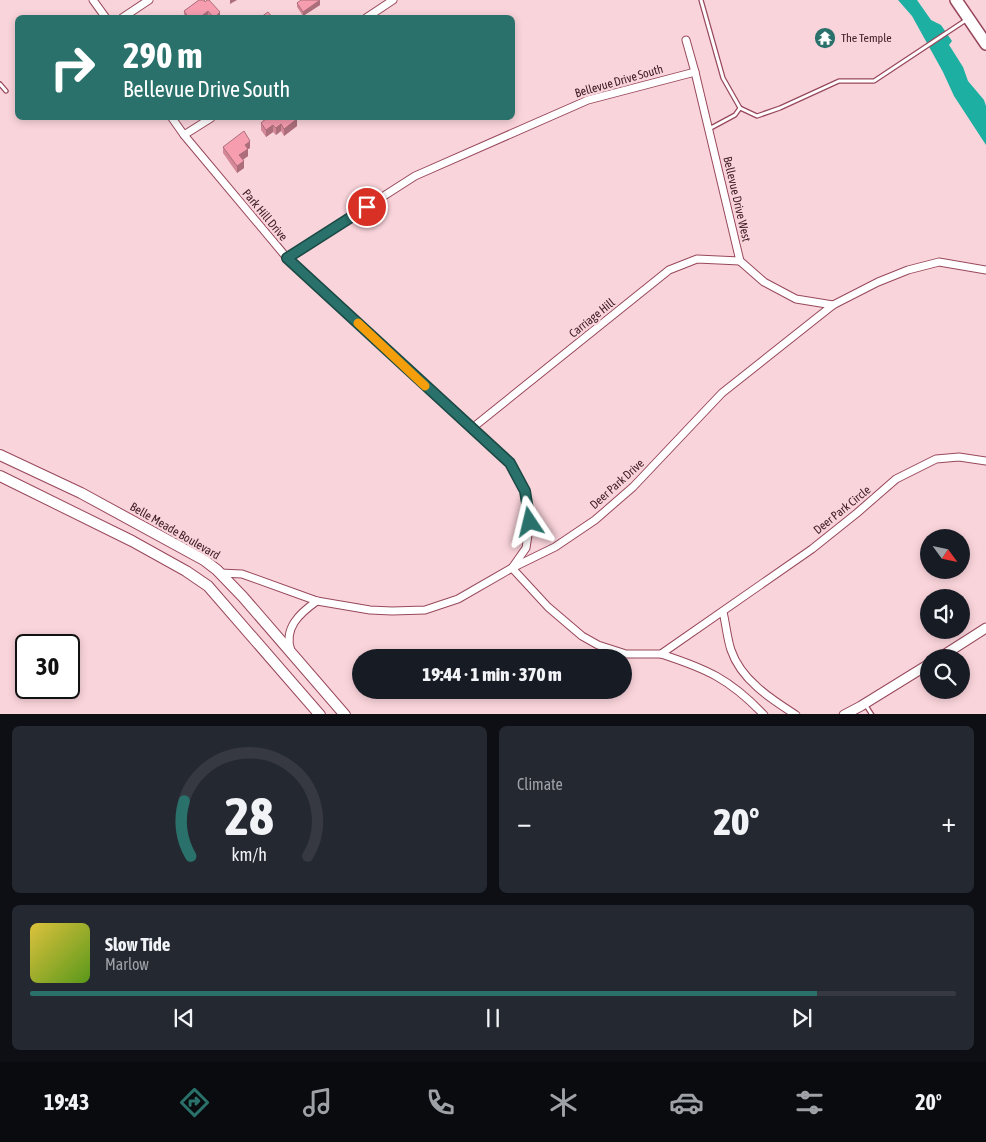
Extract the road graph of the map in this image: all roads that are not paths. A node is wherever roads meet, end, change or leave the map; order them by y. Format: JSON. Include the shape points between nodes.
{"nodes":[{"id":1,"x":94,"y":0,"type":"edge"},
{"id":2,"x":149,"y":0,"type":"edge"},
{"id":3,"x":393,"y":0,"type":"edge"},
{"id":4,"x":701,"y":0,"type":"edge"},
{"id":5,"x":956,"y":0,"type":"edge"},
{"id":6,"x":104,"y":15,"type":"edge"},
{"id":7,"x":126,"y":15,"type":"edge"},
{"id":8,"x":370,"y":15,"type":"edge"},
{"id":9,"x":968,"y":18,"type":"junction"},
{"id":10,"x":686,"y":40,"type":"dead end"},
{"id":11,"x":986,"y":44,"type":"edge"},
{"id":12,"x":695,"y":72,"type":"junction"},
{"id":13,"x":0,"y":84,"type":"edge"},
{"id":14,"x":6,"y":91,"type":"dead end"},
{"id":15,"x":740,"y":108,"type":"junction"},
{"id":16,"x":173,"y":120,"type":"edge"},
{"id":17,"x":208,"y":120,"type":"edge"},
{"id":18,"x":709,"y":129,"type":"junction"},
{"id":19,"x":184,"y":135,"type":"junction"},
{"id":20,"x":287,"y":258,"type":"junction"},
{"id":21,"x":740,"y":261,"type":"junction"},
{"id":22,"x":986,"y":270,"type":"edge"},
{"id":23,"x":833,"y":305,"type":"junction"},
{"id":24,"x":472,"y":429,"type":"junction"},
{"id":25,"x":0,"y":455,"type":"edge"},
{"id":26,"x":986,"y":461,"type":"edge"},
{"id":27,"x":0,"y":476,"type":"edge"},
{"id":28,"x":512,"y":568,"type":"junction"},
{"id":29,"x":220,"y":573,"type":"junction"},
{"id":30,"x":208,"y":586,"type":"junction"},
{"id":31,"x":317,"y":601,"type":"junction"},
{"id":32,"x":723,"y":612,"type":"junction"},
{"id":33,"x":986,"y":628,"type":"edge"},
{"id":34,"x":953,"y":649,"type":"edge"},
{"id":35,"x":292,"y":654,"type":"junction"},
{"id":36,"x":661,"y":654,"type":"junction"},
{"id":37,"x":278,"y":664,"type":"junction"},
{"id":38,"x":920,"y":670,"type":"edge"},
{"id":39,"x":865,"y":704,"type":"junction"},
{"id":40,"x":320,"y":714,"type":"edge"},
{"id":41,"x":345,"y":714,"type":"edge"},
{"id":42,"x":764,"y":714,"type":"edge"},
{"id":43,"x":796,"y":714,"type":"edge"},
{"id":44,"x":844,"y":714,"type":"edge"},
{"id":45,"x":872,"y":714,"type":"edge"}],
"edges":[{"from":1,"to":6,"type":"street"},
{"from":2,"to":7,"type":"street"},
{"from":3,"to":8,"type":"street"},
{"from":4,"to":15,"type":"lane","via":[[724,78]]},
{"from":5,"to":9,"type":"main road"},
{"from":9,"to":11,"type":"main road"},
{"from":9,"to":15,"type":"lane","via":[[874,81],[839,81],[757,116]]},
{"from":10,"to":12,"type":"street","name":"Bellevue Drive West"},
{"from":12,"to":18,"type":"street","name":"Bellevue Drive West"},
{"from":12,"to":20,"type":"street","name":"Bellevue Drive South","via":[[588,100],[415,176]]},
{"from":13,"to":14,"type":"lane"},
{"from":15,"to":18,"type":"lane","via":[[735,115]]},
{"from":16,"to":19,"type":"street","name":"Park Hill Drive"},
{"from":17,"to":19,"type":"street"},
{"from":18,"to":21,"type":"street","name":"Bellevue Drive West"},
{"from":19,"to":20,"type":"street","name":"Park Hill Drive"},
{"from":20,"to":24,"type":"street","name":"Park Hill Drive"},
{"from":21,"to":23,"type":"street","name":"Bellevue Drive West","via":[[764,282],[796,300]]},
{"from":21,"to":24,"type":"street","name":"Carriage Hill","via":[[697,259],[669,270]]},
{"from":22,"to":23,"type":"street","name":"Deer Park Drive","via":[[939,262],[878,282]]},
{"from":23,"to":28,"type":"street","name":"Deer Park Drive","via":[[722,392],[633,487],[595,520],[555,547]]},
{"from":24,"to":28,"type":"street","name":"Park Hill Drive","via":[[510,463],[525,491],[530,522],[526,548]]},
{"from":25,"to":29,"type":"main road","name":"Belle Meade Boulevard","via":[[120,514],[204,560]]},
{"from":26,"to":32,"type":"street","name":"Deer Park Circle","via":[[959,457],[936,459],[896,479],[812,549]]},
{"from":27,"to":30,"type":"main road","via":[[132,541]]},
{"from":28,"to":31,"type":"street","name":"Deer Park Drive","via":[[458,599],[425,610],[370,610]]},
{"from":28,"to":36,"type":"street","via":[[548,607],[582,636],[626,654]]},
{"from":29,"to":30,"type":"main road"},
{"from":29,"to":31,"type":"street","name":"Deer Park Drive","via":[[250,576]]},
{"from":29,"to":35,"type":"main road","name":"Belle Meade Boulevard"},
{"from":30,"to":37,"type":"main road"},
{"from":31,"to":35,"type":"street","via":[[294,623],[288,639]]},
{"from":32,"to":36,"type":"street","name":"Deer Park Circle"},
{"from":32,"to":43,"type":"street","via":[[731,650],[739,666],[764,693]]},
{"from":33,"to":34,"type":"street"},
{"from":35,"to":37,"type":"main road"},
{"from":35,"to":41,"type":"main road","name":"Belle Meade Boulevard"},
{"from":36,"to":42,"type":"street","via":[[721,677]]},
{"from":37,"to":40,"type":"main road"},
{"from":38,"to":39,"type":"street"},
{"from":39,"to":44,"type":"street"},
{"from":39,"to":45,"type":"lane"}]}
